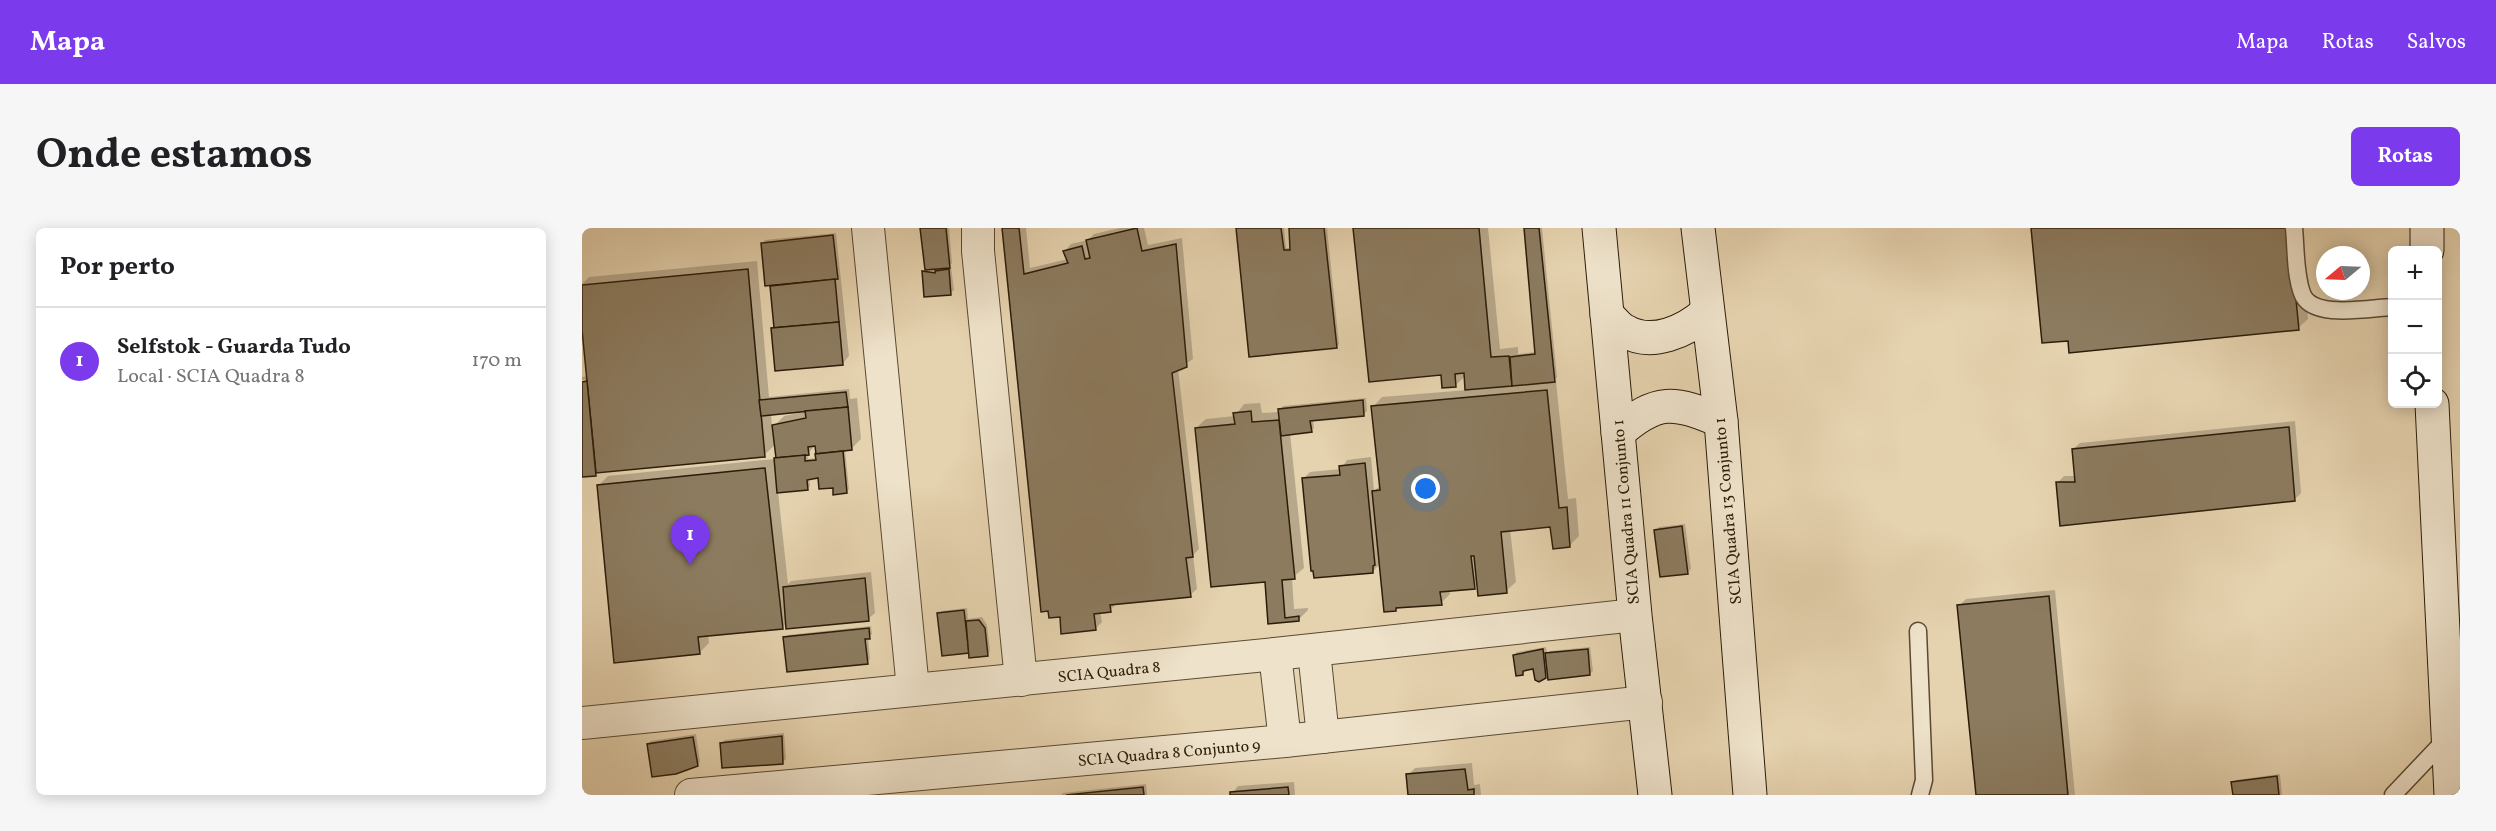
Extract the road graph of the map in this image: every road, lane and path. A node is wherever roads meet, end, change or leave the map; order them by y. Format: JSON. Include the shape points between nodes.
{"nodes":[{"id":1,"x":868,"y":228,"type":"edge"},
{"id":2,"x":978,"y":228,"type":"edge"},
{"id":3,"x":1599,"y":228,"type":"edge"},
{"id":4,"x":1698,"y":228,"type":"edge"},
{"id":5,"x":2294,"y":228,"type":"edge"},
{"id":6,"x":2427,"y":228,"type":"edge"},
{"id":7,"x":2427,"y":246,"type":"edge"},
{"id":8,"x":2388,"y":307,"type":"edge"},
{"id":9,"x":1707,"y":313,"type":"junction"},
{"id":10,"x":1608,"y":315,"type":"junction"},
{"id":11,"x":2432,"y":408,"type":"edge"},
{"id":12,"x":1721,"y":422,"type":"junction"},
{"id":13,"x":1618,"y":433,"type":"junction"},
{"id":14,"x":1635,"y":615,"type":"junction"},
{"id":15,"x":1918,"y":631,"type":"dead end"},
{"id":16,"x":1314,"y":651,"type":"junction"},
{"id":17,"x":1275,"y":654,"type":"junction"},
{"id":18,"x":1021,"y":680,"type":"junction"},
{"id":19,"x":913,"y":689,"type":"junction"},
{"id":20,"x":1646,"y":702,"type":"junction"},
{"id":21,"x":582,"y":723,"type":"edge"},
{"id":22,"x":1323,"y":737,"type":"junction"},
{"id":23,"x":2449,"y":737,"type":"junction"},
{"id":24,"x":1285,"y":741,"type":"junction"},
{"id":25,"x":707,"y":794,"type":"edge"},
{"id":26,"x":1655,"y":795,"type":"edge"},
{"id":27,"x":1750,"y":795,"type":"edge"},
{"id":28,"x":1920,"y":795,"type":"edge"},
{"id":29,"x":2393,"y":795,"type":"edge"},
{"id":30,"x":2451,"y":795,"type":"edge"}],
"edges":[{"from":1,"to":19,"type":"street"},
{"from":2,"to":18,"type":"street"},
{"from":3,"to":10,"type":"street","name":"SCIA Quadra 11 Conjunto 1"},
{"from":4,"to":9,"type":"street","name":"SCIA Quadra 13 Conjunto 1"},
{"from":5,"to":8,"type":"lane","via":[[2302,294],[2309,304],[2320,310]]},
{"from":6,"to":7,"type":"street"},
{"from":9,"to":10,"type":"street","via":[[1690,328],[1644,337],[1625,331]]},
{"from":9,"to":12,"type":"street","name":"SCIA Quadra 13 Conjunto 1"},
{"from":10,"to":13,"type":"street","name":"SCIA Quadra 11 Conjunto 1"},
{"from":11,"to":23,"type":"street"},
{"from":12,"to":13,"type":"street","via":[[1691,409],[1661,407],[1640,414]]},
{"from":12,"to":27,"type":"street","name":"SCIA Quadra 13 Conjunto 1"},
{"from":13,"to":14,"type":"street","name":"SCIA Quadra 11 Conjunto 1"},
{"from":14,"to":16,"type":"street","name":"SCIA Quadra 8"},
{"from":14,"to":20,"type":"street","name":"SCIA Quadra 11 Conjunto 1"},
{"from":15,"to":28,"type":"lane","via":[[1924,780]]},
{"from":16,"to":17,"type":"street","name":"SCIA Quadra 8"},
{"from":16,"to":22,"type":"street"},
{"from":17,"to":18,"type":"street","name":"SCIA Quadra 8"},
{"from":17,"to":24,"type":"street"},
{"from":18,"to":19,"type":"street","name":"SCIA Quadra 8"},
{"from":19,"to":21,"type":"street","name":"SCIA Quadra 8"},
{"from":20,"to":22,"type":"street","name":"SCIA Quadra 8 Conjunto 9"},
{"from":20,"to":26,"type":"street","name":"SCIA Quadra 11 Conjunto 1"},
{"from":22,"to":24,"type":"street","name":"SCIA Quadra 8 Conjunto 9"},
{"from":23,"to":29,"type":"lane"},
{"from":23,"to":30,"type":"street"},
{"from":24,"to":25,"type":"street","name":"SCIA Quadra 8 Conjunto 9"}]}
